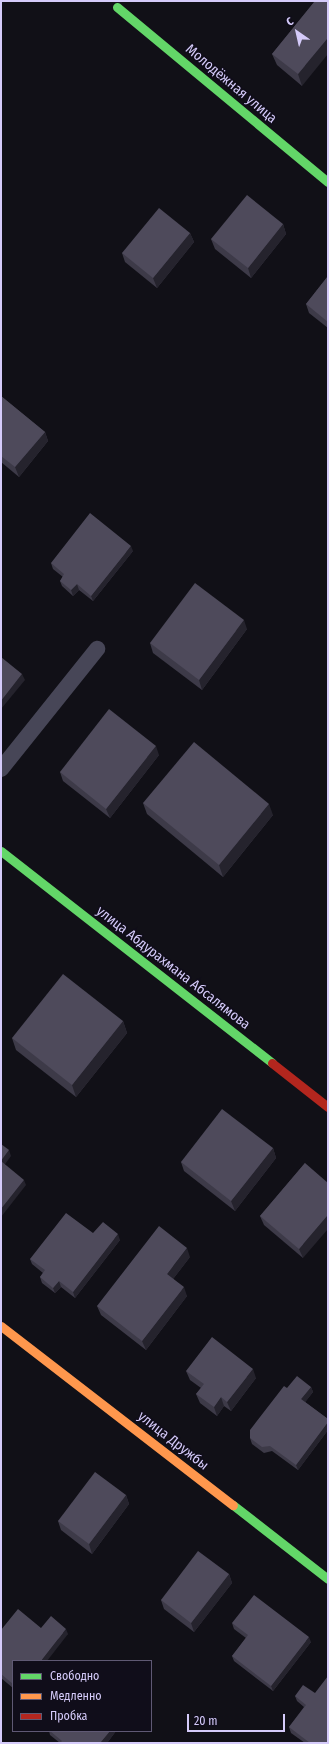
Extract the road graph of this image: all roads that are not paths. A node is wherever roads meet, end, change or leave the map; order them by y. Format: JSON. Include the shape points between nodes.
{"nodes":[{"id":1,"x":116,"y":7,"type":"dead end"},
{"id":2,"x":328,"y":182,"type":"edge"},
{"id":3,"x":97,"y":649,"type":"dead end"},
{"id":4,"x":1,"y":769,"type":"edge"},
{"id":5,"x":1,"y":852,"type":"edge"},
{"id":6,"x":328,"y":1107,"type":"edge"},
{"id":7,"x":1,"y":1326,"type":"edge"},
{"id":8,"x":328,"y":1579,"type":"edge"}],
"edges":[{"from":1,"to":2,"type":"street","name":"Молодёжная улица"},
{"from":3,"to":4,"type":"lane"},
{"from":5,"to":6,"type":"street","name":"улица Абдурахмана Абсалямова"},
{"from":7,"to":8,"type":"street","name":"улица Дружбы"}]}
